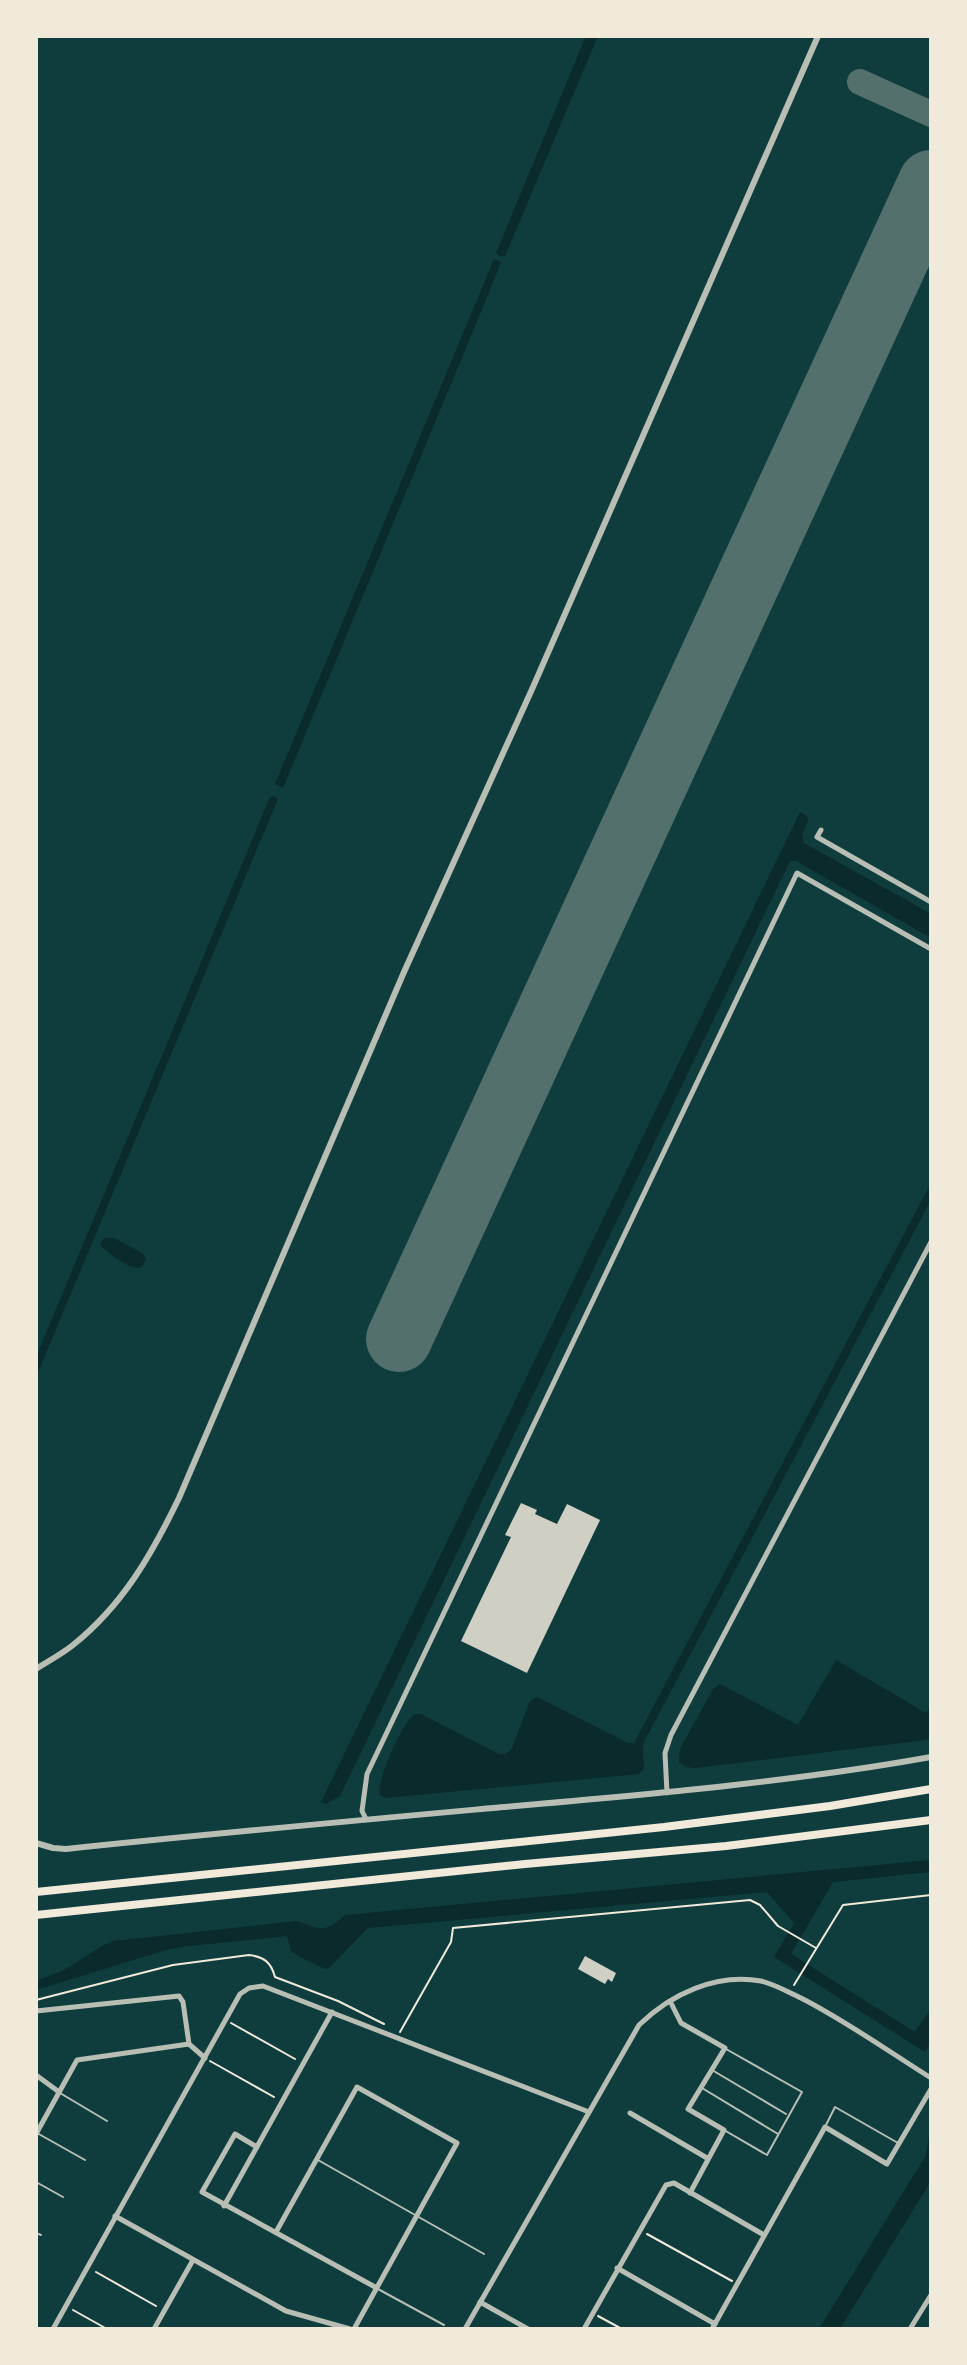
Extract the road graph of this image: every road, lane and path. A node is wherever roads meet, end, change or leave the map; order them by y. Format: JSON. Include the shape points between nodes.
{"nodes":[{"id":1,"x":818,"y":36,"type":"edge"},
{"id":2,"x":821,"y":830,"type":"dead end"},
{"id":3,"x":931,"y":902,"type":"edge"},
{"id":4,"x":931,"y":949,"type":"edge"},
{"id":5,"x":931,"y":1242,"type":"edge"},
{"id":6,"x":36,"y":1669,"type":"edge"},
{"id":7,"x":931,"y":1757,"type":"edge"},
{"id":8,"x":931,"y":1789,"type":"edge"},
{"id":9,"x":667,"y":1793,"type":"junction"},
{"id":10,"x":366,"y":1819,"type":"junction"},
{"id":11,"x":931,"y":1820,"type":"edge"},
{"id":12,"x":36,"y":1843,"type":"edge"},
{"id":13,"x":36,"y":1892,"type":"edge"},
{"id":14,"x":931,"y":1895,"type":"edge"},
{"id":15,"x":36,"y":1915,"type":"edge"},
{"id":16,"x":816,"y":1948,"type":"junction"},
{"id":17,"x":796,"y":1981,"type":"dead end"},
{"id":18,"x":36,"y":2000,"type":"edge"},
{"id":19,"x":670,"y":2000,"type":"junction"},
{"id":20,"x":36,"y":2011,"type":"edge"},
{"id":21,"x":332,"y":2012,"type":"junction"},
{"id":22,"x":226,"y":2020,"type":"junction"},
{"id":23,"x":389,"y":2026,"type":"dead end"},
{"id":24,"x":401,"y":2032,"type":"dead end"},
{"id":25,"x":189,"y":2044,"type":"junction"},
{"id":26,"x":725,"y":2048,"type":"junction"},
{"id":27,"x":205,"y":2058,"type":"junction"},
{"id":28,"x":303,"y":2064,"type":"junction"},
{"id":29,"x":711,"y":2070,"type":"junction"},
{"id":30,"x":36,"y":2075,"type":"edge"},
{"id":31,"x":930,"y":2076,"type":"edge"},
{"id":32,"x":701,"y":2087,"type":"junction"},
{"id":33,"x":931,"y":2089,"type":"edge"},
{"id":34,"x":59,"y":2092,"type":"junction"},
{"id":35,"x":282,"y":2102,"type":"junction"},
{"id":36,"x":589,"y":2112,"type":"junction"},
{"id":37,"x":630,"y":2113,"type":"dead end"},
{"id":38,"x":788,"y":2115,"type":"junction"},
{"id":39,"x":107,"y":2121,"type":"dead end"},
{"id":40,"x":825,"y":2127,"type":"junction"},
{"id":41,"x":724,"y":2130,"type":"junction"},
{"id":42,"x":36,"y":2133,"type":"edge"},
{"id":43,"x":778,"y":2134,"type":"junction"},
{"id":44,"x":899,"y":2144,"type":"junction"},
{"id":45,"x":257,"y":2147,"type":"junction"},
{"id":46,"x":707,"y":2158,"type":"junction"},
{"id":47,"x":316,"y":2159,"type":"junction"},
{"id":48,"x":85,"y":2160,"type":"dead end"},
{"id":49,"x":36,"y":2182,"type":"edge"},
{"id":50,"x":690,"y":2193,"type":"junction"},
{"id":51,"x":63,"y":2197,"type":"dead end"},
{"id":52,"x":224,"y":2206,"type":"junction"},
{"id":53,"x":416,"y":2215,"type":"junction"},
{"id":54,"x":115,"y":2216,"type":"junction"},
{"id":55,"x":640,"y":2230,"type":"junction"},
{"id":56,"x":276,"y":2232,"type":"junction"},
{"id":57,"x":36,"y":2233,"type":"edge"},
{"id":58,"x":41,"y":2235,"type":"dead end"},
{"id":59,"x":764,"y":2235,"type":"junction"},
{"id":60,"x":484,"y":2254,"type":"dead end"},
{"id":61,"x":193,"y":2260,"type":"junction"},
{"id":62,"x":87,"y":2267,"type":"junction"},
{"id":63,"x":617,"y":2268,"type":"junction"},
{"id":64,"x":736,"y":2284,"type":"junction"},
{"id":65,"x":375,"y":2287,"type":"junction"},
{"id":66,"x":931,"y":2295,"type":"edge"},
{"id":67,"x":480,"y":2302,"type":"junction"},
{"id":68,"x":929,"y":2303,"type":"edge"},
{"id":69,"x":66,"y":2305,"type":"junction"},
{"id":70,"x":164,"y":2311,"type":"junction"},
{"id":71,"x":593,"y":2313,"type":"junction"},
{"id":72,"x":444,"y":2325,"type":"dead end"},
{"id":73,"x":714,"y":2326,"type":"edge"},
{"id":74,"x":53,"y":2329,"type":"edge"},
{"id":75,"x":107,"y":2329,"type":"edge"},
{"id":76,"x":154,"y":2329,"type":"edge"},
{"id":77,"x":352,"y":2329,"type":"edge"},
{"id":78,"x":465,"y":2329,"type":"edge"},
{"id":79,"x":528,"y":2329,"type":"edge"},
{"id":80,"x":584,"y":2329,"type":"edge"},
{"id":81,"x":622,"y":2329,"type":"edge"},
{"id":82,"x":910,"y":2329,"type":"edge"}],
"edges":[{"from":1,"to":6,"type":"street","via":[[162,1534],[132,1584],[101,1620]]},
{"from":2,"to":3,"type":"street","via":[[817,837]]},
{"from":4,"to":10,"type":"street","via":[[797,873],[367,1774],[362,1811]]},
{"from":5,"to":9,"type":"street","via":[[671,1735],[665,1753]]},
{"from":7,"to":9,"type":"street"},
{"from":8,"to":13,"type":"highway","via":[[664,1827]]},
{"from":9,"to":10,"type":"street"},
{"from":10,"to":12,"type":"street","via":[[66,1849]]},
{"from":11,"to":15,"type":"highway","via":[[726,1846]]},
{"from":14,"to":16,"type":"path","via":[[843,1905]]},
{"from":16,"to":17,"type":"path"},
{"from":16,"to":24,"type":"path","via":[[778,1926],[750,1900],[453,1928],[451,1942]]},
{"from":18,"to":23,"type":"path","via":[[173,1965],[249,1955],[272,1965],[275,1977]]},
{"from":19,"to":26,"type":"street","via":[[681,2023]]},
{"from":19,"to":31,"type":"street","via":[[723,1981],[763,1981],[826,2010]]},
{"from":19,"to":36,"type":"street","via":[[639,2025]]},
{"from":20,"to":25,"type":"street","via":[[179,1996]]},
{"from":21,"to":22,"type":"street","via":[[263,1986],[240,1994]]},
{"from":21,"to":28,"type":"street"},
{"from":21,"to":36,"type":"street"},
{"from":22,"to":27,"type":"street"},
{"from":22,"to":28,"type":"path"},
{"from":25,"to":27,"type":"street"},
{"from":25,"to":34,"type":"street","via":[[77,2060]]},
{"from":26,"to":29,"type":"street"},
{"from":26,"to":38,"type":"lane","via":[[802,2092]]},
{"from":27,"to":35,"type":"path"},
{"from":27,"to":54,"type":"street"},
{"from":28,"to":35,"type":"street"},
{"from":29,"to":32,"type":"street"},
{"from":29,"to":38,"type":"lane"},
{"from":30,"to":34,"type":"street"},
{"from":32,"to":41,"type":"street","via":[[688,2109]]},
{"from":32,"to":43,"type":"lane"},
{"from":33,"to":44,"type":"street"},
{"from":34,"to":39,"type":"lane"},
{"from":34,"to":42,"type":"street"},
{"from":35,"to":45,"type":"street"},
{"from":36,"to":67,"type":"street"},
{"from":37,"to":46,"type":"street"},
{"from":38,"to":43,"type":"lane"},
{"from":40,"to":44,"type":"street","via":[[887,2164]]},
{"from":40,"to":44,"type":"lane","via":[[835,2107]]},
{"from":40,"to":59,"type":"street"},
{"from":41,"to":43,"type":"lane","via":[[767,2155]]},
{"from":41,"to":46,"type":"street"},
{"from":42,"to":48,"type":"lane"},
{"from":45,"to":52,"type":"street"},
{"from":45,"to":52,"type":"street","via":[[235,2134],[202,2192]]},
{"from":46,"to":50,"type":"street"},
{"from":47,"to":53,"type":"lane"},
{"from":47,"to":53,"type":"street","via":[[357,2087],[457,2143]]},
{"from":47,"to":56,"type":"street"},
{"from":49,"to":51,"type":"lane"},
{"from":50,"to":55,"type":"street","via":[[674,2183],[666,2185]]},
{"from":50,"to":59,"type":"street"},
{"from":52,"to":56,"type":"street"},
{"from":53,"to":60,"type":"lane"},
{"from":53,"to":65,"type":"street"},
{"from":54,"to":61,"type":"street"},
{"from":54,"to":62,"type":"street"},
{"from":55,"to":63,"type":"street"},
{"from":55,"to":64,"type":"path"},
{"from":56,"to":65,"type":"street"},
{"from":57,"to":58,"type":"lane"},
{"from":59,"to":64,"type":"street"},
{"from":61,"to":70,"type":"street"},
{"from":61,"to":77,"type":"street","via":[[286,2311]]},
{"from":62,"to":69,"type":"street"},
{"from":62,"to":70,"type":"path"},
{"from":63,"to":71,"type":"street"},
{"from":63,"to":73,"type":"street"},
{"from":64,"to":73,"type":"street"},
{"from":65,"to":72,"type":"lane"},
{"from":65,"to":77,"type":"street"},
{"from":66,"to":68,"type":"street"},
{"from":67,"to":78,"type":"street"},
{"from":67,"to":79,"type":"street"},
{"from":68,"to":82,"type":"street"},
{"from":69,"to":74,"type":"street"},
{"from":69,"to":75,"type":"path"},
{"from":70,"to":76,"type":"street"},
{"from":71,"to":80,"type":"street"},
{"from":71,"to":81,"type":"path"}]}
